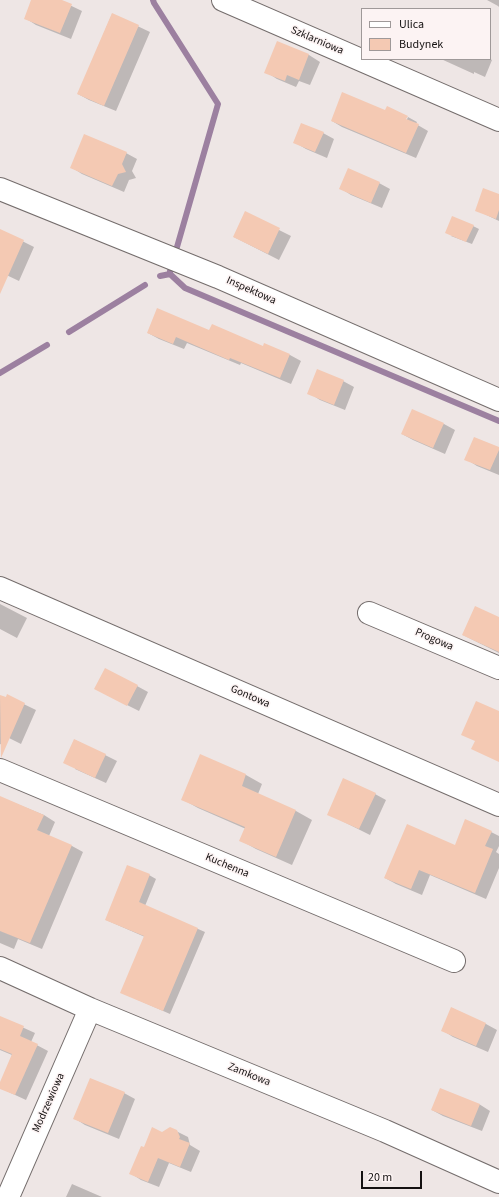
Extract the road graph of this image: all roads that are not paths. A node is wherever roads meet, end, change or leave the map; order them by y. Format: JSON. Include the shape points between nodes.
{"nodes":[{"id":1,"x":223,"y":0,"type":"edge"},
{"id":2,"x":499,"y":120,"type":"edge"},
{"id":3,"x":0,"y":189,"type":"edge"},
{"id":4,"x":499,"y":400,"type":"edge"},
{"id":5,"x":0,"y":588,"type":"edge"},
{"id":6,"x":369,"y":613,"type":"dead end"},
{"id":7,"x":499,"y":668,"type":"edge"},
{"id":8,"x":0,"y":770,"type":"edge"},
{"id":9,"x":499,"y":805,"type":"edge"},
{"id":10,"x":454,"y":961,"type":"dead end"},
{"id":11,"x":0,"y":968,"type":"edge"},
{"id":12,"x":90,"y":1009,"type":"junction"},
{"id":13,"x":499,"y":1182,"type":"edge"},
{"id":14,"x":8,"y":1197,"type":"edge"}],
"edges":[{"from":1,"to":2,"type":"street","name":"Szklarniowa"},
{"from":3,"to":4,"type":"street","name":"Inspektowa","via":[[218,277]]},
{"from":5,"to":9,"type":"street","name":"Gontowa"},
{"from":6,"to":7,"type":"street","name":"Progowa"},
{"from":8,"to":10,"type":"street","name":"Kuchenna"},
{"from":11,"to":12,"type":"street","name":"Zamkowa"},
{"from":12,"to":13,"type":"street","name":"Zamkowa","via":[[377,1128]]},
{"from":12,"to":14,"type":"street","name":"Modrzewiowa"}]}
